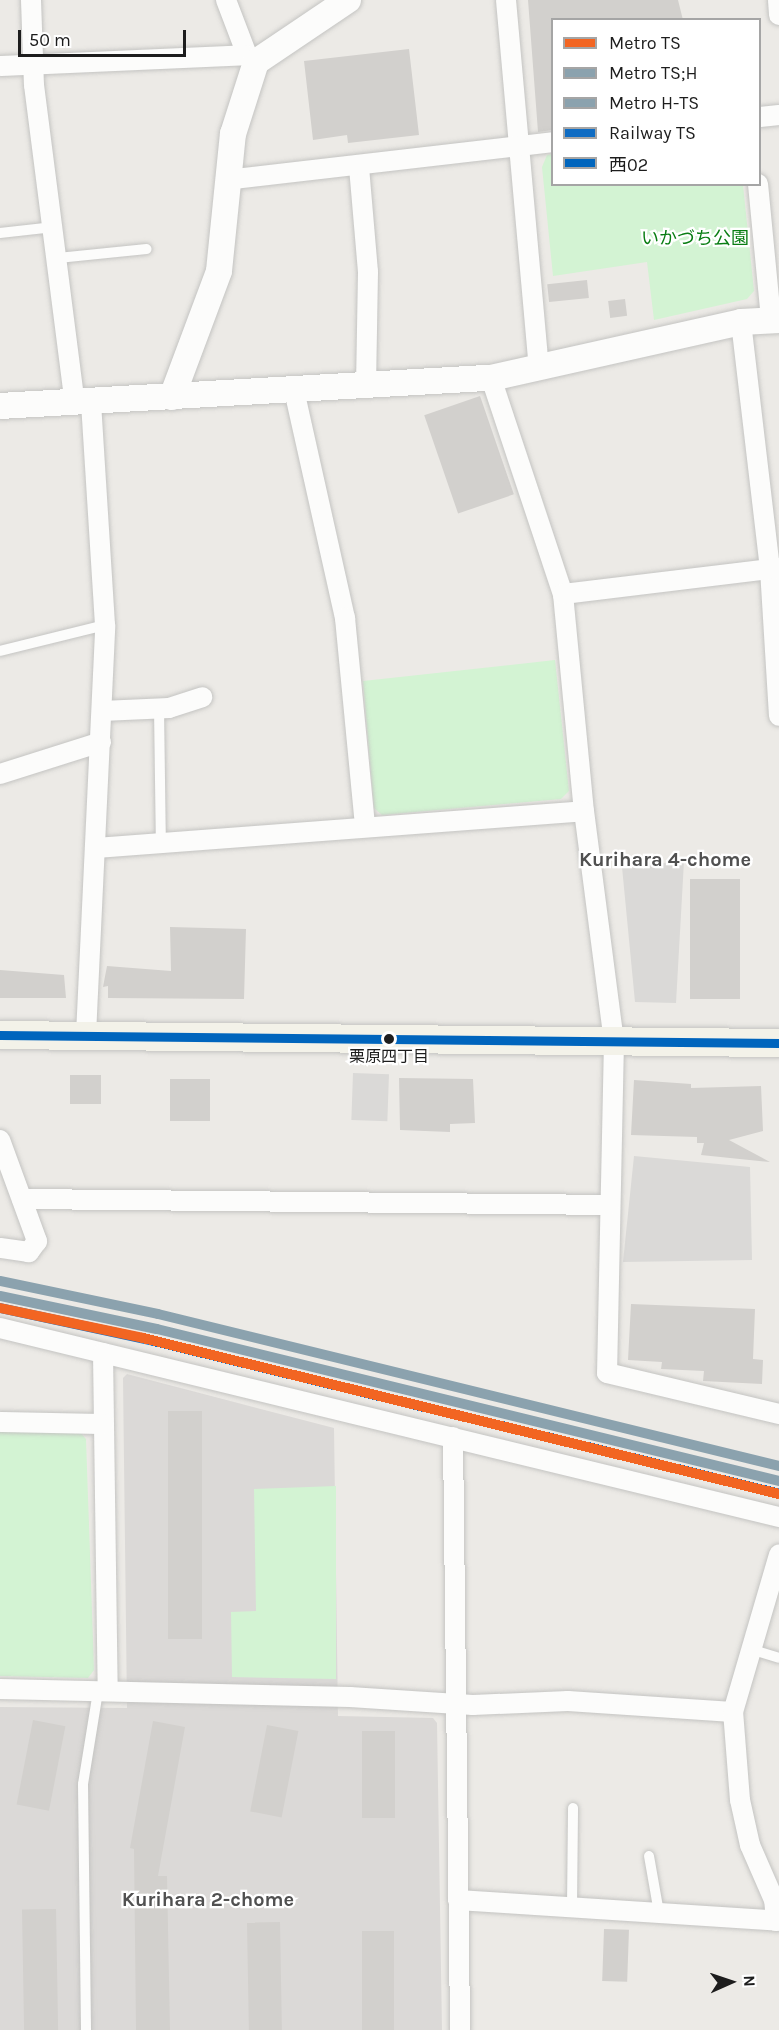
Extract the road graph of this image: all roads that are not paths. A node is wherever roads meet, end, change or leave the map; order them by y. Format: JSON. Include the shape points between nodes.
{"nodes":[{"id":1,"x":31,"y":0,"type":"edge"},
{"id":2,"x":226,"y":0,"type":"edge"},
{"id":3,"x":348,"y":0,"type":"edge"},
{"id":4,"x":506,"y":0,"type":"edge"},
{"id":5,"x":778,"y":0,"type":"edge"},
{"id":6,"x":779,"y":15,"type":"edge"},
{"id":7,"x":252,"y":58,"type":"junction"},
{"id":8,"x":33,"y":65,"type":"junction"},
{"id":9,"x":0,"y":66,"type":"edge"},
{"id":10,"x":779,"y":115,"type":"edge"},
{"id":11,"x":761,"y":117,"type":"edge"},
{"id":12,"x":551,"y":142,"type":"edge"},
{"id":13,"x":518,"y":146,"type":"junction"},
{"id":14,"x":359,"y":167,"type":"junction"},
{"id":15,"x":226,"y":180,"type":"junction"},
{"id":16,"x":758,"y":186,"type":"edge"},
{"id":17,"x":54,"y":226,"type":"junction"},
{"id":18,"x":0,"y":233,"type":"edge"},
{"id":19,"x":147,"y":249,"type":"dead end"},
{"id":20,"x":58,"y":258,"type":"junction"},
{"id":21,"x":775,"y":320,"type":"edge"},
{"id":22,"x":741,"y":322,"type":"junction"},
{"id":23,"x":539,"y":368,"type":"junction"},
{"id":24,"x":491,"y":378,"type":"junction"},
{"id":25,"x":366,"y":385,"type":"junction"},
{"id":26,"x":294,"y":390,"type":"junction"},
{"id":27,"x":172,"y":397,"type":"junction"},
{"id":28,"x":83,"y":403,"type":"junction"},
{"id":29,"x":0,"y":406,"type":"edge"},
{"id":30,"x":774,"y":568,"type":"edge"},
{"id":31,"x":563,"y":594,"type":"junction"},
{"id":32,"x":105,"y":625,"type":"junction"},
{"id":33,"x":0,"y":651,"type":"edge"},
{"id":34,"x":202,"y":696,"type":"dead end"},
{"id":35,"x":159,"y":708,"type":"junction"},
{"id":36,"x":102,"y":711,"type":"junction"},
{"id":37,"x":779,"y":716,"type":"edge"},
{"id":38,"x":101,"y":742,"type":"junction"},
{"id":39,"x":0,"y":774,"type":"edge"},
{"id":40,"x":584,"y":812,"type":"junction"},
{"id":41,"x":365,"y":827,"type":"junction"},
{"id":42,"x":161,"y":843,"type":"junction"},
{"id":43,"x":96,"y":848,"type":"junction"},
{"id":44,"x":0,"y":1035,"type":"edge"},
{"id":45,"x":86,"y":1035,"type":"junction"},
{"id":46,"x":614,"y":1041,"type":"junction"},
{"id":47,"x":779,"y":1043,"type":"edge"},
{"id":48,"x":0,"y":1140,"type":"edge"},
{"id":49,"x":22,"y":1198,"type":"junction"},
{"id":50,"x":610,"y":1205,"type":"junction"},
{"id":51,"x":0,"y":1248,"type":"edge"},
{"id":52,"x":0,"y":1328,"type":"edge"},
{"id":53,"x":102,"y":1353,"type":"junction"},
{"id":54,"x":779,"y":1414,"type":"edge"},
{"id":55,"x":0,"y":1422,"type":"edge"},
{"id":56,"x":103,"y":1424,"type":"junction"},
{"id":57,"x":453,"y":1437,"type":"junction"},
{"id":58,"x":779,"y":1517,"type":"edge"},
{"id":59,"x":779,"y":1555,"type":"edge"},
{"id":60,"x":750,"y":1649,"type":"junction"},
{"id":61,"x":779,"y":1658,"type":"edge"},
{"id":62,"x":0,"y":1689,"type":"edge"},
{"id":63,"x":103,"y":1691,"type":"junction"},
{"id":64,"x":455,"y":1703,"type":"junction"},
{"id":65,"x":733,"y":1712,"type":"junction"},
{"id":66,"x":573,"y":1808,"type":"dead end"},
{"id":67,"x":649,"y":1856,"type":"dead end"},
{"id":68,"x":458,"y":1900,"type":"junction"},
{"id":69,"x":572,"y":1908,"type":"junction"},
{"id":70,"x":659,"y":1913,"type":"junction"},
{"id":71,"x":777,"y":1921,"type":"edge"},
{"id":72,"x":86,"y":2030,"type":"edge"},
{"id":73,"x":459,"y":2030,"type":"edge"}],
"edges":[{"from":1,"to":8,"type":"street"},
{"from":2,"to":7,"type":"street"},
{"from":3,"to":7,"type":"street"},
{"from":4,"to":13,"type":"street"},
{"from":5,"to":6,"type":"street"},
{"from":7,"to":8,"type":"street"},
{"from":7,"to":15,"type":"street"},
{"from":8,"to":9,"type":"street"},
{"from":8,"to":17,"type":"street"},
{"from":10,"to":11,"type":"street"},
{"from":12,"to":13,"type":"street"},
{"from":13,"to":14,"type":"street"},
{"from":13,"to":23,"type":"street"},
{"from":14,"to":15,"type":"street"},
{"from":14,"to":25,"type":"street","via":[[368,272]]},
{"from":15,"to":27,"type":"street","via":[[226,237],[219,271]]},
{"from":16,"to":21,"type":"street"},
{"from":17,"to":18,"type":"lane"},
{"from":17,"to":20,"type":"street"},
{"from":19,"to":20,"type":"lane"},
{"from":20,"to":28,"type":"street"},
{"from":21,"to":22,"type":"street"},
{"from":22,"to":23,"type":"street"},
{"from":22,"to":30,"type":"street"},
{"from":23,"to":24,"type":"street"},
{"from":24,"to":25,"type":"street"},
{"from":24,"to":31,"type":"street"},
{"from":25,"to":26,"type":"street"},
{"from":26,"to":27,"type":"street"},
{"from":26,"to":41,"type":"street","via":[[345,618]]},
{"from":27,"to":28,"type":"street"},
{"from":28,"to":29,"type":"street"},
{"from":28,"to":32,"type":"street"},
{"from":30,"to":31,"type":"street"},
{"from":30,"to":37,"type":"street"},
{"from":31,"to":40,"type":"street"},
{"from":32,"to":33,"type":"lane"},
{"from":32,"to":36,"type":"street"},
{"from":34,"to":35,"type":"street"},
{"from":35,"to":36,"type":"street"},
{"from":35,"to":42,"type":"lane"},
{"from":36,"to":38,"type":"street"},
{"from":38,"to":39,"type":"street"},
{"from":38,"to":43,"type":"street"},
{"from":40,"to":41,"type":"street"},
{"from":40,"to":46,"type":"street"},
{"from":41,"to":42,"type":"street"},
{"from":42,"to":43,"type":"street"},
{"from":43,"to":45,"type":"street"},
{"from":44,"to":45,"type":"main road"},
{"from":45,"to":46,"type":"main road"},
{"from":46,"to":47,"type":"main road"},
{"from":46,"to":50,"type":"street"},
{"from":48,"to":49,"type":"street"},
{"from":49,"to":50,"type":"street"},
{"from":49,"to":51,"type":"street","via":[[38,1240],[30,1252]]},
{"from":50,"to":54,"type":"street","via":[[607,1373]]},
{"from":52,"to":53,"type":"street"},
{"from":53,"to":56,"type":"street"},
{"from":53,"to":57,"type":"street"},
{"from":55,"to":56,"type":"street"},
{"from":56,"to":63,"type":"street"},
{"from":57,"to":58,"type":"street"},
{"from":57,"to":64,"type":"street"},
{"from":59,"to":60,"type":"street"},
{"from":60,"to":61,"type":"lane"},
{"from":60,"to":65,"type":"street"},
{"from":62,"to":63,"type":"street"},
{"from":63,"to":64,"type":"street"},
{"from":63,"to":72,"type":"lane","via":[[83,1794]]},
{"from":64,"to":65,"type":"street","via":[[600,1702]]},
{"from":64,"to":68,"type":"street"},
{"from":65,"to":71,"type":"street","via":[[740,1800],[750,1845],[774,1900]]},
{"from":66,"to":69,"type":"lane"},
{"from":67,"to":70,"type":"lane"},
{"from":68,"to":69,"type":"street"},
{"from":68,"to":73,"type":"street"},
{"from":69,"to":70,"type":"street"},
{"from":70,"to":71,"type":"street"}]}
